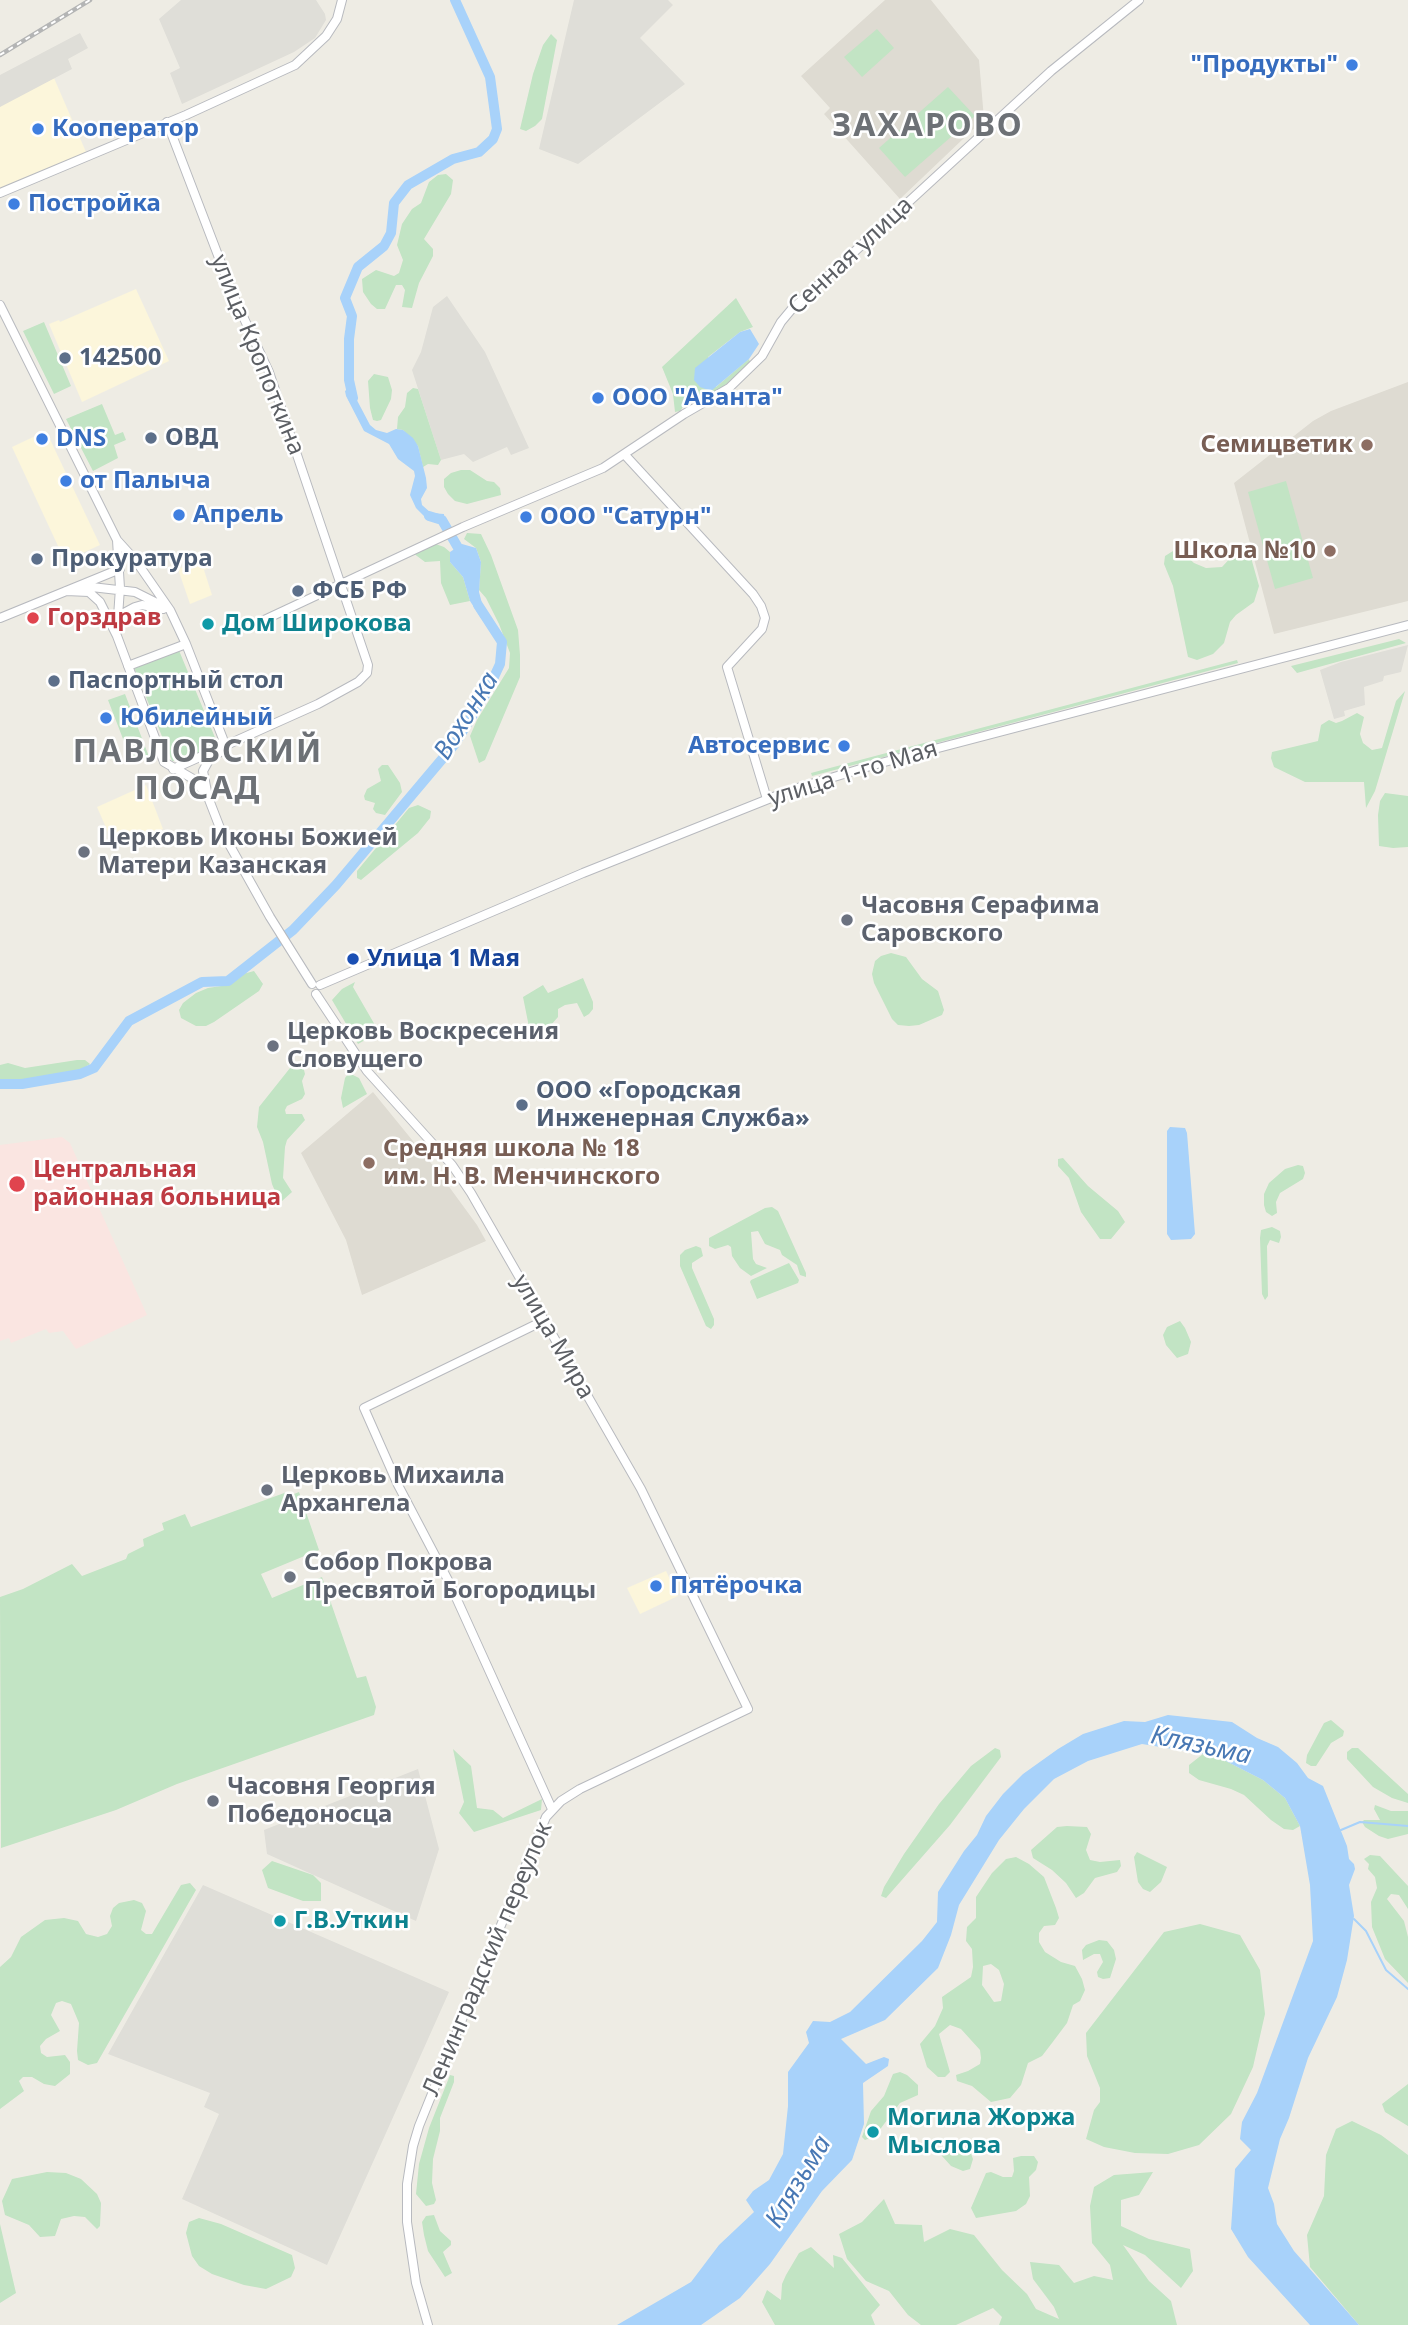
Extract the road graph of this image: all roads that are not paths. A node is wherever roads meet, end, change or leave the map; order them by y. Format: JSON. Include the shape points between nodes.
{"nodes":[{"id":1,"x":342,"y":0,"type":"edge"},
{"id":2,"x":1139,"y":0,"type":"edge"},
{"id":3,"x":167,"y":122,"type":"junction"},
{"id":4,"x":0,"y":193,"type":"edge"},
{"id":5,"x":0,"y":305,"type":"edge"},
{"id":6,"x":625,"y":455,"type":"junction"},
{"id":7,"x":117,"y":540,"type":"junction"},
{"id":8,"x":120,"y":569,"type":"junction"},
{"id":9,"x":341,"y":584,"type":"junction"},
{"id":10,"x":80,"y":586,"type":"junction"},
{"id":11,"x":120,"y":588,"type":"junction"},
{"id":12,"x":66,"y":591,"type":"junction"},
{"id":13,"x":170,"y":610,"type":"junction"},
{"id":14,"x":0,"y":618,"type":"edge"},
{"id":15,"x":118,"y":621,"type":"junction"},
{"id":16,"x":1408,"y":625,"type":"edge"},
{"id":17,"x":249,"y":627,"type":"dead end"},
{"id":18,"x":117,"y":636,"type":"junction"},
{"id":19,"x":186,"y":644,"type":"junction"},
{"id":20,"x":128,"y":666,"type":"junction"},
{"id":21,"x":222,"y":748,"type":"junction"},
{"id":22,"x":173,"y":769,"type":"junction"},
{"id":23,"x":208,"y":797,"type":"junction"},
{"id":24,"x":767,"y":799,"type":"junction"},
{"id":25,"x":316,"y":988,"type":"junction"},
{"id":26,"x":543,"y":1321,"type":"junction"},
{"id":27,"x":748,"y":1709,"type":"joint"},
{"id":28,"x":552,"y":1809,"type":"junction"},
{"id":29,"x":428,"y":2325,"type":"edge"}],
"edges":[{"from":1,"to":3,"type":"street","via":[[326,36],[295,65]]},
{"from":2,"to":6,"type":"street","name":"Сенная улица","via":[[1052,71],[791,310],[762,356],[738,382]]},
{"from":3,"to":4,"type":"street"},
{"from":3,"to":9,"type":"street","name":"улица Кропоткина","via":[[212,243],[269,372]]},
{"from":5,"to":7,"type":"street"},
{"from":6,"to":9,"type":"street","name":"Сенная улица"},
{"from":6,"to":24,"type":"street","via":[[761,606],[762,629],[727,667]]},
{"from":7,"to":8,"type":"street"},
{"from":7,"to":13,"type":"street"},
{"from":8,"to":10,"type":"street"},
{"from":8,"to":11,"type":"street"},
{"from":9,"to":17,"type":"street","name":"Сенная улица"},
{"from":9,"to":21,"type":"street","name":"улица Кропоткина","via":[[368,669],[358,682],[318,704]]},
{"from":10,"to":11,"type":"street"},
{"from":10,"to":12,"type":"street"},
{"from":11,"to":13,"type":"street"},
{"from":11,"to":15,"type":"street"},
{"from":12,"to":14,"type":"street"},
{"from":12,"to":18,"type":"street","via":[[82,590],[97,598]]},
{"from":13,"to":15,"type":"street","via":[[142,605],[122,614]]},
{"from":13,"to":19,"type":"street"},
{"from":15,"to":18,"type":"street"},
{"from":16,"to":24,"type":"street","name":"улица 1-го Мая","via":[[877,764]]},
{"from":18,"to":20,"type":"street"},
{"from":19,"to":20,"type":"street"},
{"from":19,"to":21,"type":"street","via":[[223,739]]},
{"from":20,"to":22,"type":"street","via":[[164,762]]},
{"from":21,"to":22,"type":"street"},
{"from":21,"to":23,"type":"street","via":[[203,771]]},
{"from":22,"to":23,"type":"street","via":[[195,780]]},
{"from":23,"to":25,"type":"street","name":"улица Мира","via":[[233,855]]},
{"from":24,"to":25,"type":"street","name":"улица 1-го Мая"},
{"from":25,"to":26,"type":"street","name":"улица Мира","via":[[367,1071],[463,1181]]},
{"from":26,"to":27,"type":"street","name":"улица Мира","via":[[638,1485]]},
{"from":26,"to":28,"type":"street","via":[[364,1408]]},
{"from":27,"to":28,"type":"street","name":"Ленинградский переулок","via":[[580,1789]]},
{"from":28,"to":29,"type":"street","name":"Ленинградский переулок","via":[[413,2146],[407,2222]]}]}
